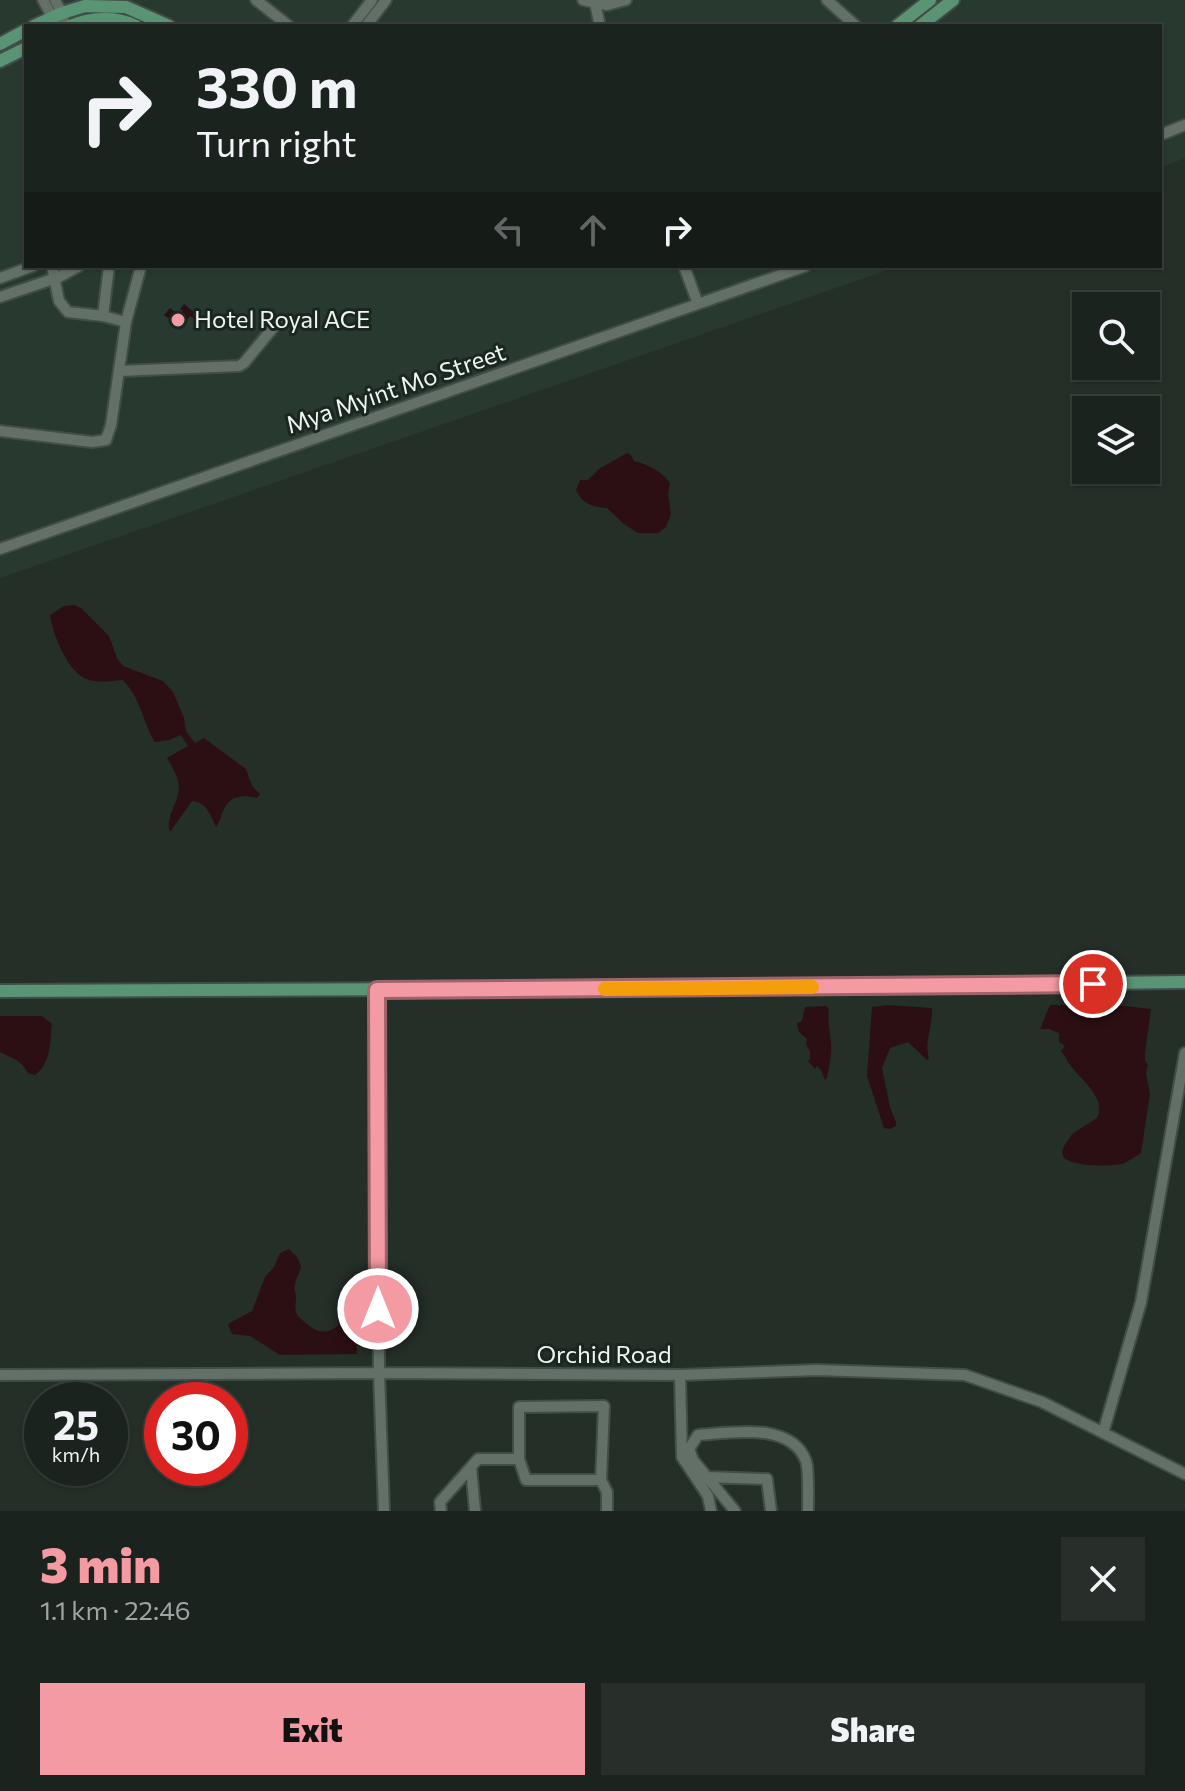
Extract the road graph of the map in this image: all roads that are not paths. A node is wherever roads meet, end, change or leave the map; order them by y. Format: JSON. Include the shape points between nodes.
{"nodes":[{"id":1,"x":43,"y":0,"type":"edge"},
{"id":2,"x":55,"y":0,"type":"edge"},
{"id":3,"x":256,"y":0,"type":"edge"},
{"id":4,"x":372,"y":0,"type":"edge"},
{"id":5,"x":386,"y":0,"type":"edge"},
{"id":6,"x":583,"y":0,"type":"edge"},
{"id":7,"x":626,"y":0,"type":"edge"},
{"id":8,"x":827,"y":0,"type":"edge"},
{"id":9,"x":930,"y":0,"type":"edge"},
{"id":10,"x":953,"y":0,"type":"edge"},
{"id":11,"x":595,"y":3,"type":"junction"},
{"id":12,"x":365,"y":21,"type":"edge"},
{"id":13,"x":61,"y":22,"type":"edge"},
{"id":14,"x":132,"y":24,"type":"edge"},
{"id":15,"x":164,"y":24,"type":"edge"},
{"id":16,"x":286,"y":24,"type":"edge"},
{"id":17,"x":600,"y":24,"type":"edge"},
{"id":18,"x":854,"y":24,"type":"edge"},
{"id":19,"x":900,"y":24,"type":"edge"},
{"id":20,"x":923,"y":24,"type":"edge"},
{"id":21,"x":24,"y":31,"type":"edge"},
{"id":22,"x":0,"y":44,"type":"edge"},
{"id":23,"x":24,"y":49,"type":"edge"},
{"id":24,"x":0,"y":61,"type":"edge"},
{"id":25,"x":1185,"y":125,"type":"edge"},
{"id":26,"x":1162,"y":134,"type":"edge"},
{"id":27,"x":28,"y":268,"type":"edge"},
{"id":28,"x":52,"y":268,"type":"edge"},
{"id":29,"x":75,"y":268,"type":"edge"},
{"id":30,"x":109,"y":268,"type":"edge"},
{"id":31,"x":140,"y":268,"type":"edge"},
{"id":32,"x":685,"y":268,"type":"edge"},
{"id":33,"x":800,"y":268,"type":"edge"},
{"id":34,"x":0,"y":278,"type":"edge"},
{"id":35,"x":54,"y":279,"type":"junction"},
{"id":36,"x":0,"y":297,"type":"edge"},
{"id":37,"x":698,"y":304,"type":"junction"},
{"id":38,"x":103,"y":316,"type":"junction"},
{"id":39,"x":126,"y":322,"type":"junction"},
{"id":40,"x":276,"y":324,"type":"dead end"},
{"id":41,"x":119,"y":371,"type":"junction"},
{"id":42,"x":0,"y":431,"type":"edge"},
{"id":43,"x":0,"y":549,"type":"edge"},
{"id":44,"x":1185,"y":982,"type":"edge"},
{"id":45,"x":377,"y":990,"type":"junction"},
{"id":46,"x":0,"y":991,"type":"edge"},
{"id":47,"x":1185,"y":1053,"type":"edge"},
{"id":48,"x":379,"y":1373,"type":"junction"},
{"id":49,"x":0,"y":1375,"type":"edge"},
{"id":50,"x":680,"y":1375,"type":"junction"},
{"id":51,"x":1103,"y":1433,"type":"junction"},
{"id":52,"x":519,"y":1459,"type":"junction"},
{"id":53,"x":471,"y":1467,"type":"junction"},
{"id":54,"x":1185,"y":1474,"type":"edge"},
{"id":55,"x":707,"y":1477,"type":"junction"},
{"id":56,"x":601,"y":1480,"type":"junction"},
{"id":57,"x":384,"y":1511,"type":"edge"},
{"id":58,"x":441,"y":1511,"type":"edge"},
{"id":59,"x":475,"y":1511,"type":"edge"},
{"id":60,"x":607,"y":1511,"type":"edge"},
{"id":61,"x":711,"y":1511,"type":"edge"},
{"id":62,"x":735,"y":1511,"type":"edge"},
{"id":63,"x":771,"y":1511,"type":"edge"},
{"id":64,"x":808,"y":1511,"type":"edge"}],
"edges":[{"from":1,"to":13,"type":"street"},
{"from":2,"to":13,"type":"street"},
{"from":3,"to":16,"type":"street"},
{"from":4,"to":12,"type":"street"},
{"from":5,"to":12,"type":"street"},
{"from":6,"to":11,"type":"street"},
{"from":7,"to":11,"type":"street"},
{"from":8,"to":18,"type":"street"},
{"from":9,"to":19,"type":"main road"},
{"from":10,"to":20,"type":"main road"},
{"from":11,"to":17,"type":"street"},
{"from":13,"to":14,"type":"main road"},
{"from":13,"to":15,"type":"main road","via":[[85,6],[126,7]]},
{"from":21,"to":22,"type":"main road"},
{"from":23,"to":24,"type":"main road"},
{"from":25,"to":26,"type":"street"},
{"from":27,"to":34,"type":"street"},
{"from":28,"to":35,"type":"street"},
{"from":29,"to":35,"type":"street"},
{"from":30,"to":38,"type":"street"},
{"from":31,"to":39,"type":"street"},
{"from":32,"to":37,"type":"street"},
{"from":33,"to":37,"type":"street","name":"Mya Myint Mo Street"},
{"from":35,"to":36,"type":"street"},
{"from":35,"to":38,"type":"street","via":[[68,312]]},
{"from":37,"to":43,"type":"street","name":"Mya Myint Mo Street"},
{"from":38,"to":39,"type":"street"},
{"from":39,"to":41,"type":"street"},
{"from":40,"to":41,"type":"street","via":[[239,366]]},
{"from":41,"to":42,"type":"street","via":[[106,440]]},
{"from":44,"to":45,"type":"main road"},
{"from":45,"to":46,"type":"main road"},
{"from":45,"to":48,"type":"street"},
{"from":47,"to":51,"type":"street","via":[[1141,1302]]},
{"from":48,"to":49,"type":"street","name":"Orchid Road"},
{"from":48,"to":50,"type":"street","name":"Orchid Road"},
{"from":48,"to":57,"type":"street"},
{"from":50,"to":51,"type":"street","name":"Orchid Road","via":[[817,1370],[965,1375],[1042,1402]]},
{"from":50,"to":61,"type":"street","via":[[682,1457],[708,1496]]},
{"from":51,"to":54,"type":"street","name":"Orchid Road"},
{"from":52,"to":53,"type":"street","via":[[478,1459]]},
{"from":52,"to":56,"type":"street","via":[[526,1480]]},
{"from":52,"to":56,"type":"street","via":[[519,1407],[604,1406]]},
{"from":53,"to":58,"type":"street","via":[[440,1502]]},
{"from":53,"to":59,"type":"street"},
{"from":55,"to":62,"type":"street"},
{"from":55,"to":63,"type":"street","via":[[767,1479]]},
{"from":55,"to":64,"type":"street","via":[[689,1449],[698,1435],[765,1432],[783,1437],[806,1461]]},
{"from":56,"to":60,"type":"street"}]}
